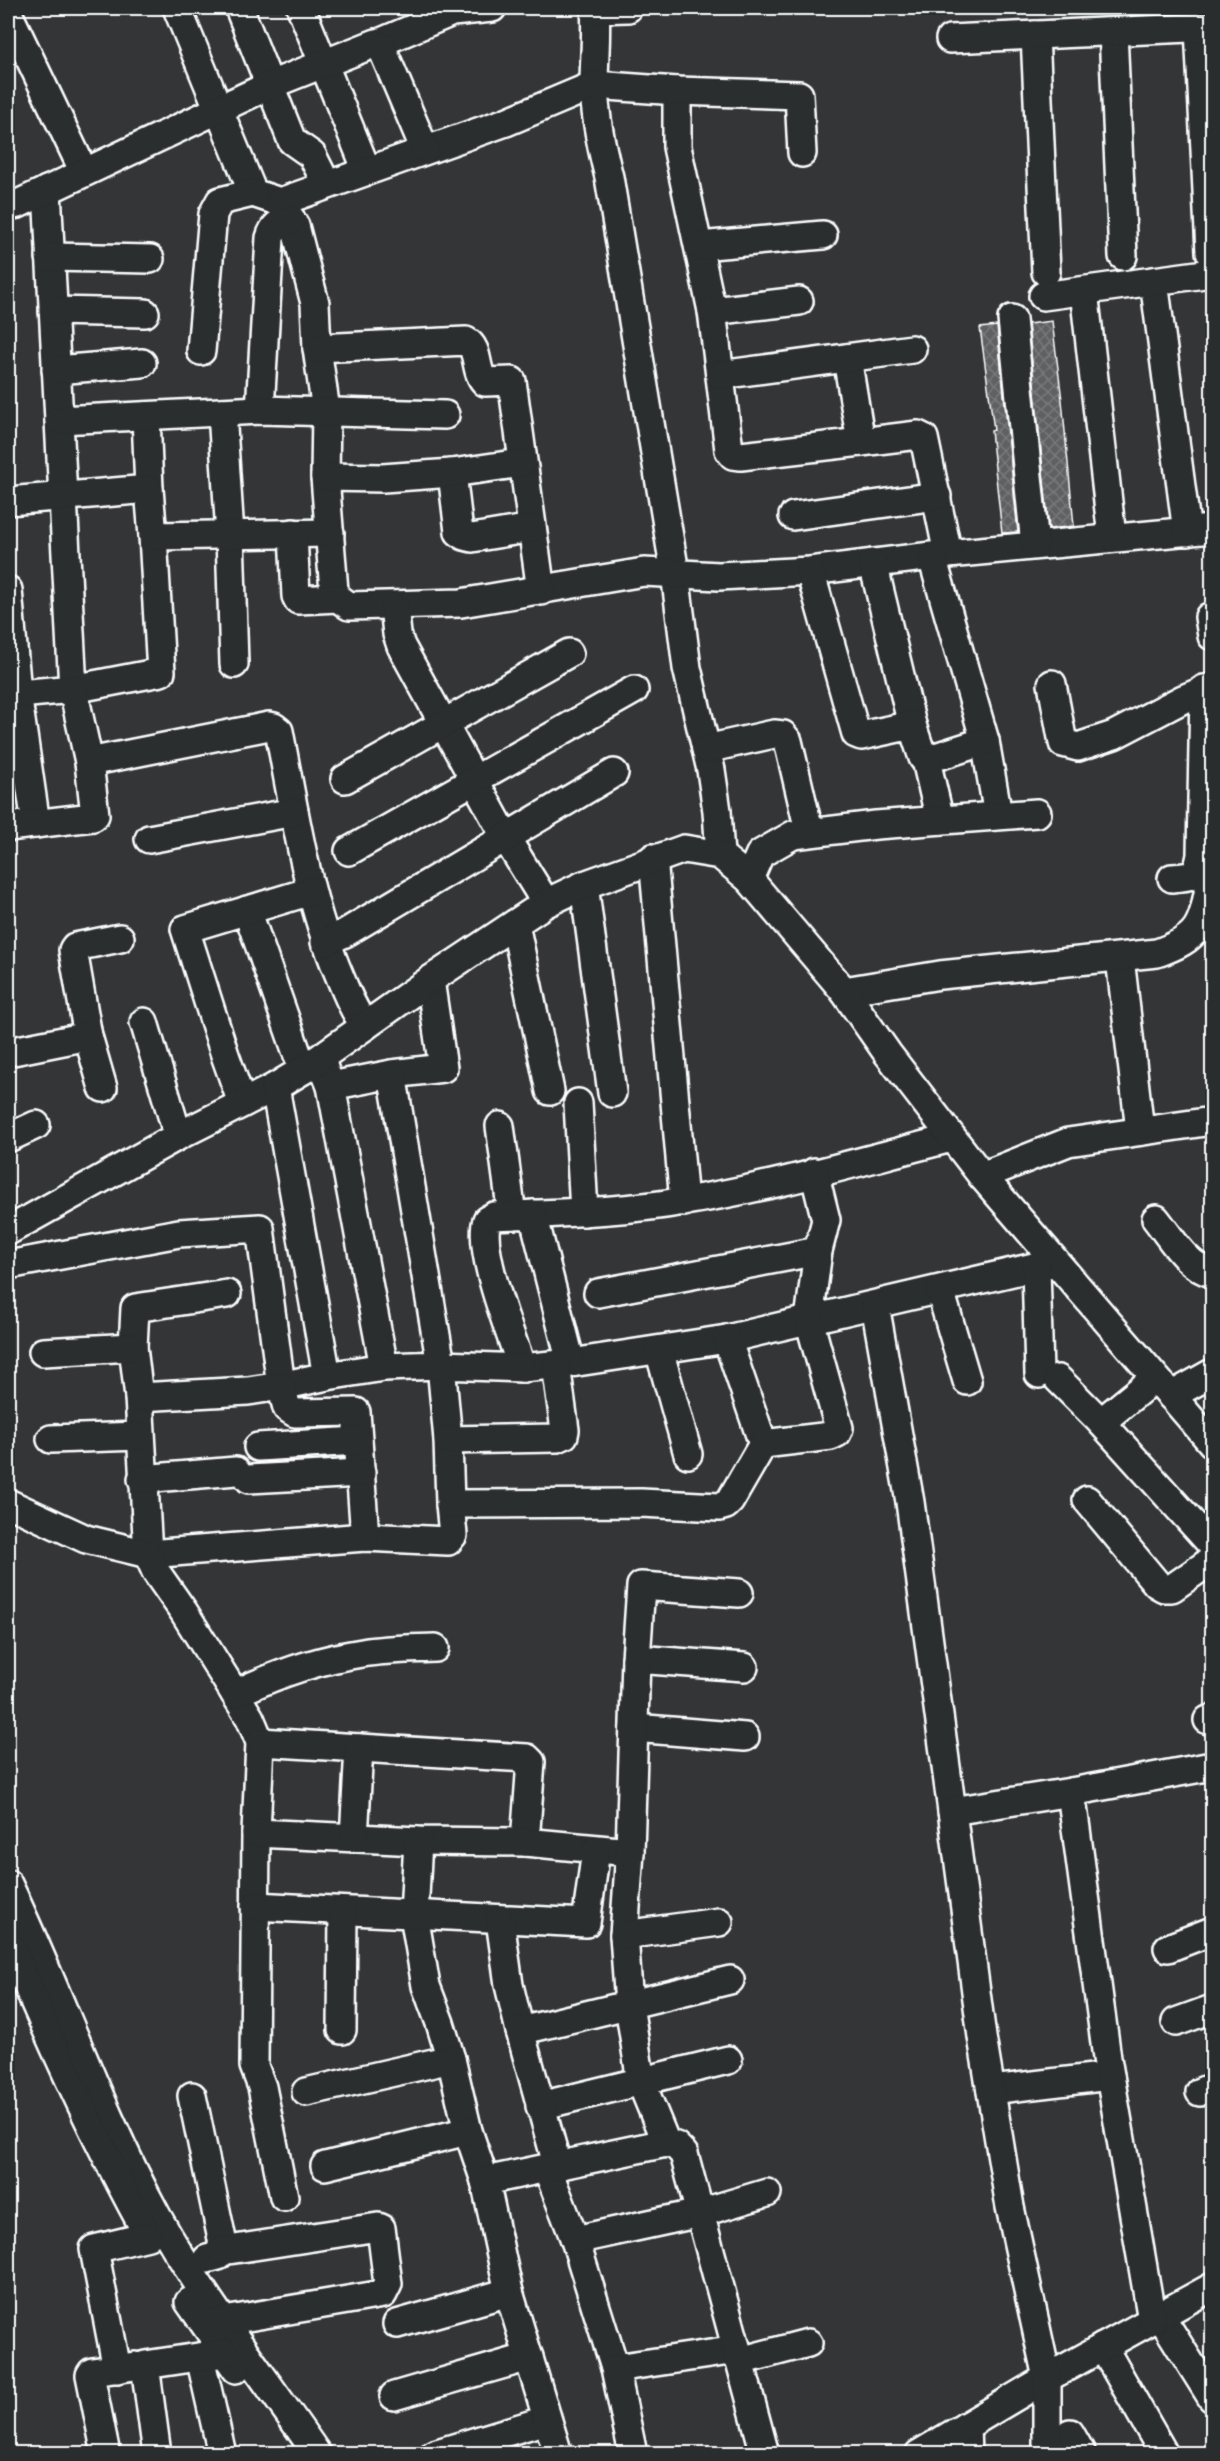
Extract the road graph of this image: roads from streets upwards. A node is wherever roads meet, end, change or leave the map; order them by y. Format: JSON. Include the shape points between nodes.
{"nodes":[{"id":1,"x":177,"y":8,"type":"edge"},
{"id":2,"x":238,"y":8,"type":"edge"},
{"id":3,"x":301,"y":8,"type":"edge"},
{"id":4,"x":492,"y":8,"type":"edge"},
{"id":5,"x":595,"y":8,"type":"edge"},
{"id":6,"x":628,"y":8,"type":"edge"},
{"id":7,"x":8,"y":13,"type":"edge"},
{"id":8,"x":1206,"y":27,"type":"edge"},
{"id":9,"x":1113,"y":32,"type":"junction"},
{"id":10,"x":1035,"y":35,"type":"junction"},
{"id":11,"x":950,"y":39,"type":"dead end"},
{"id":12,"x":380,"y":43,"type":"junction"},
{"id":13,"x":326,"y":64,"type":"junction"},
{"id":14,"x":270,"y":85,"type":"junction"},
{"id":15,"x":594,"y":85,"type":"junction"},
{"id":16,"x":677,"y":91,"type":"junction"},
{"id":17,"x":219,"y":108,"type":"junction"},
{"id":18,"x":425,"y":150,"type":"junction"},
{"id":19,"x":802,"y":153,"type":"dead end"},
{"id":20,"x":367,"y":171,"type":"junction"},
{"id":21,"x":84,"y":172,"type":"junction"},
{"id":22,"x":327,"y":185,"type":"junction"},
{"id":23,"x":47,"y":190,"type":"junction"},
{"id":24,"x":253,"y":193,"type":"junction"},
{"id":25,"x":8,"y":206,"type":"edge"},
{"id":26,"x":285,"y":211,"type":"junction"},
{"id":27,"x":823,"y":235,"type":"dead end"},
{"id":28,"x":699,"y":246,"type":"junction"},
{"id":29,"x":1123,"y":256,"type":"dead end"},
{"id":30,"x":50,"y":257,"type":"junction"},
{"id":31,"x":150,"y":259,"type":"dead end"},
{"id":32,"x":1211,"y":262,"type":"edge"},
{"id":33,"x":1154,"y":281,"type":"junction"},
{"id":34,"x":1084,"y":291,"type":"junction"},
{"id":35,"x":800,"y":301,"type":"dead end"},
{"id":36,"x":53,"y":311,"type":"junction"},
{"id":37,"x":712,"y":311,"type":"junction"},
{"id":38,"x":145,"y":314,"type":"dead end"},
{"id":39,"x":1012,"y":319,"type":"dead end"},
{"id":40,"x":317,"y":348,"type":"junction"},
{"id":41,"x":912,"y":348,"type":"dead end"},
{"id":42,"x":201,"y":351,"type":"dead end"},
{"id":43,"x":847,"y":358,"type":"junction"},
{"id":44,"x":142,"y":363,"type":"dead end"},
{"id":45,"x":56,"y":370,"type":"junction"},
{"id":46,"x":720,"y":375,"type":"junction"},
{"id":47,"x":260,"y":410,"type":"junction"},
{"id":48,"x":326,"y":411,"type":"junction"},
{"id":49,"x":222,"y":412,"type":"junction"},
{"id":50,"x":446,"y":415,"type":"dead end"},
{"id":51,"x":147,"y":416,"type":"junction"},
{"id":52,"x":58,"y":420,"type":"junction"},
{"id":53,"x":861,"y":442,"type":"junction"},
{"id":54,"x":522,"y":463,"type":"junction"},
{"id":55,"x":452,"y":472,"type":"junction"},
{"id":56,"x":325,"y":477,"type":"junction"},
{"id":57,"x":149,"y":489,"type":"junction"},
{"id":58,"x":937,"y":496,"type":"junction"},
{"id":59,"x":64,"y":497,"type":"junction"},
{"id":60,"x":8,"y":501,"type":"edge"},
{"id":61,"x":794,"y":516,"type":"dead end"},
{"id":62,"x":532,"y":528,"type":"junction"},
{"id":63,"x":1200,"y":531,"type":"edge"},
{"id":64,"x":330,"y":532,"type":"junction"},
{"id":65,"x":293,"y":533,"type":"junction"},
{"id":66,"x":230,"y":535,"type":"junction"},
{"id":67,"x":153,"y":536,"type":"junction"},
{"id":68,"x":1112,"y":537,"type":"junction"},
{"id":69,"x":1035,"y":546,"type":"junction"},
{"id":70,"x":940,"y":555,"type":"junction"},
{"id":71,"x":873,"y":563,"type":"junction"},
{"id":72,"x":810,"y":571,"type":"junction"},
{"id":73,"x":675,"y":573,"type":"junction"},
{"id":74,"x":8,"y":590,"type":"edge"},
{"id":75,"x":542,"y":591,"type":"junction"},
{"id":76,"x":338,"y":598,"type":"junction"},
{"id":77,"x":394,"y":606,"type":"junction"},
{"id":78,"x":570,"y":652,"type":"dead end"},
{"id":79,"x":234,"y":664,"type":"dead end"},
{"id":80,"x":1052,"y":684,"type":"dead end"},
{"id":81,"x":1208,"y":688,"type":"edge"},
{"id":82,"x":73,"y":689,"type":"junction"},
{"id":83,"x":634,"y":690,"type":"dead end"},
{"id":84,"x":12,"y":694,"type":"edge"},
{"id":85,"x":443,"y":724,"type":"junction"},
{"id":86,"x":912,"y":725,"type":"junction"},
{"id":87,"x":985,"y":741,"type":"junction"},
{"id":88,"x":706,"y":749,"type":"junction"},
{"id":89,"x":926,"y":760,"type":"junction"},
{"id":90,"x":89,"y":762,"type":"junction"},
{"id":91,"x":614,"y":773,"type":"dead end"},
{"id":92,"x":345,"y":779,"type":"dead end"},
{"id":93,"x":474,"y":779,"type":"junction"},
{"id":94,"x":294,"y":812,"type":"junction"},
{"id":95,"x":1037,"y":813,"type":"dead end"},
{"id":96,"x":998,"y":815,"type":"junction"},
{"id":97,"x":940,"y":820,"type":"junction"},
{"id":98,"x":807,"y":822,"type":"dead end"},
{"id":99,"x":36,"y":824,"type":"junction"},
{"id":100,"x":8,"y":827,"type":"edge"},
{"id":101,"x":506,"y":838,"type":"junction"},
{"id":102,"x":149,"y":839,"type":"dead end"},
{"id":103,"x":349,"y":851,"type":"dead end"},
{"id":104,"x":720,"y":855,"type":"junction"},
{"id":105,"x":653,"y":858,"type":"junction"},
{"id":106,"x":1172,"y":878,"type":"dead end"},
{"id":107,"x":749,"y":879,"type":"junction"},
{"id":108,"x":1210,"y":883,"type":"dead end"},
{"id":109,"x":584,"y":885,"type":"junction"},
{"id":110,"x":311,"y":891,"type":"junction"},
{"id":111,"x":546,"y":903,"type":"junction"},
{"id":112,"x":247,"y":910,"type":"junction"},
{"id":113,"x":515,"y":924,"type":"junction"},
{"id":114,"x":120,"y":938,"type":"dead end"},
{"id":115,"x":325,"y":942,"type":"junction"},
{"id":116,"x":1120,"y":958,"type":"junction"},
{"id":117,"x":430,"y":980,"type":"junction"},
{"id":118,"x":844,"y":991,"type":"junction"},
{"id":119,"x":144,"y":1023,"type":"dead end"},
{"id":120,"x":364,"y":1026,"type":"junction"},
{"id":121,"x":88,"y":1036,"type":"junction"},
{"id":122,"x":8,"y":1053,"type":"edge"},
{"id":123,"x":312,"y":1065,"type":"junction"},
{"id":124,"x":392,"y":1074,"type":"junction"},
{"id":125,"x":331,"y":1086,"type":"junction"},
{"id":126,"x":103,"y":1088,"type":"dead end"},
{"id":127,"x":275,"y":1088,"type":"junction"},
{"id":128,"x":550,"y":1091,"type":"dead end"},
{"id":129,"x":612,"y":1093,"type":"dead end"},
{"id":130,"x":242,"y":1103,"type":"junction"},
{"id":131,"x":578,"y":1103,"type":"dead end"},
{"id":132,"x":1212,"y":1121,"type":"edge"},
{"id":133,"x":36,"y":1125,"type":"dead end"},
{"id":134,"x":500,"y":1126,"type":"dead end"},
{"id":135,"x":1140,"y":1131,"type":"junction"},
{"id":136,"x":178,"y":1136,"type":"junction"},
{"id":137,"x":8,"y":1138,"type":"edge"},
{"id":138,"x":952,"y":1138,"type":"junction"},
{"id":139,"x":814,"y":1173,"type":"junction"},
{"id":140,"x":982,"y":1176,"type":"junction"},
{"id":141,"x":684,"y":1202,"type":"junction"},
{"id":142,"x":584,"y":1212,"type":"junction"},
{"id":143,"x":523,"y":1215,"type":"junction"},
{"id":144,"x":1156,"y":1219,"type":"dead end"},
{"id":145,"x":8,"y":1231,"type":"edge"},
{"id":146,"x":818,"y":1251,"type":"junction"},
{"id":147,"x":1045,"y":1264,"type":"junction"},
{"id":148,"x":8,"y":1265,"type":"edge"},
{"id":149,"x":1212,"y":1273,"type":"edge"},
{"id":150,"x":940,"y":1290,"type":"junction"},
{"id":151,"x":598,"y":1293,"type":"dead end"},
{"id":152,"x":227,"y":1294,"type":"dead end"},
{"id":153,"x":875,"y":1305,"type":"junction"},
{"id":154,"x":809,"y":1320,"type":"junction"},
{"id":155,"x":727,"y":1339,"type":"junction"},
{"id":156,"x":133,"y":1347,"type":"junction"},
{"id":157,"x":659,"y":1350,"type":"junction"},
{"id":158,"x":43,"y":1352,"type":"dead end"},
{"id":159,"x":564,"y":1364,"type":"junction"},
{"id":160,"x":441,"y":1365,"type":"junction"},
{"id":161,"x":384,"y":1367,"type":"junction"},
{"id":162,"x":522,"y":1368,"type":"junction"},
{"id":163,"x":1212,"y":1373,"type":"edge"},
{"id":164,"x":327,"y":1376,"type":"junction"},
{"id":165,"x":967,"y":1381,"type":"dead end"},
{"id":166,"x":281,"y":1386,"type":"junction"},
{"id":167,"x":1163,"y":1387,"type":"junction"},
{"id":168,"x":139,"y":1397,"type":"junction"},
{"id":169,"x":1101,"y":1422,"type":"junction"},
{"id":170,"x":140,"y":1436,"type":"junction"},
{"id":171,"x":51,"y":1439,"type":"dead end"},
{"id":172,"x":448,"y":1440,"type":"junction"},
{"id":173,"x":358,"y":1441,"type":"junction"},
{"id":174,"x":1212,"y":1443,"type":"edge"},
{"id":175,"x":763,"y":1444,"type":"junction"},
{"id":176,"x":258,"y":1447,"type":"dead end"},
{"id":177,"x":688,"y":1454,"type":"dead end"},
{"id":178,"x":361,"y":1473,"type":"junction"},
{"id":179,"x":142,"y":1479,"type":"junction"},
{"id":180,"x":1087,"y":1500,"type":"dead end"},
{"id":181,"x":8,"y":1503,"type":"edge"},
{"id":182,"x":450,"y":1504,"type":"junction"},
{"id":183,"x":365,"y":1538,"type":"junction"},
{"id":184,"x":1212,"y":1545,"type":"edge"},
{"id":185,"x":148,"y":1554,"type":"junction"},
{"id":186,"x":1212,"y":1560,"type":"edge"},
{"id":187,"x":739,"y":1593,"type":"dead end"},
{"id":188,"x":435,"y":1648,"type":"dead end"},
{"id":189,"x":636,"y":1659,"type":"junction"},
{"id":190,"x":744,"y":1667,"type":"dead end"},
{"id":191,"x":235,"y":1695,"type":"junction"},
{"id":192,"x":634,"y":1728,"type":"junction"},
{"id":193,"x":745,"y":1737,"type":"dead end"},
{"id":194,"x":260,"y":1742,"type":"junction"},
{"id":195,"x":358,"y":1748,"type":"junction"},
{"id":196,"x":1212,"y":1766,"type":"edge"},
{"id":197,"x":1071,"y":1792,"type":"junction"},
{"id":198,"x":952,"y":1811,"type":"junction"},
{"id":199,"x":256,"y":1833,"type":"junction"},
{"id":200,"x":354,"y":1838,"type":"junction"},
{"id":201,"x":418,"y":1841,"type":"junction"},
{"id":202,"x":525,"y":1842,"type":"junction"},
{"id":203,"x":596,"y":1850,"type":"junction"},
{"id":204,"x":630,"y":1852,"type":"junction"},
{"id":205,"x":8,"y":1884,"type":"edge"},
{"id":206,"x":255,"y":1906,"type":"junction"},
{"id":207,"x":343,"y":1911,"type":"junction"},
{"id":208,"x":414,"y":1915,"type":"junction"},
{"id":209,"x":500,"y":1920,"type":"junction"},
{"id":210,"x":719,"y":1922,"type":"dead end"},
{"id":211,"x":1212,"y":1931,"type":"edge"},
{"id":212,"x":624,"y":1935,"type":"junction"},
{"id":213,"x":17,"y":1941,"type":"edge"},
{"id":214,"x":1168,"y":1948,"type":"dead end"},
{"id":215,"x":730,"y":1980,"type":"dead end"},
{"id":216,"x":629,"y":2005,"type":"junction"},
{"id":217,"x":1212,"y":2009,"type":"edge"},
{"id":218,"x":1176,"y":2022,"type":"dead end"},
{"id":219,"x":342,"y":2030,"type":"dead end"},
{"id":220,"x":520,"y":2031,"type":"junction"},
{"id":221,"x":451,"y":2060,"type":"junction"},
{"id":222,"x":728,"y":2060,"type":"dead end"},
{"id":223,"x":1110,"y":2076,"type":"junction"},
{"id":224,"x":641,"y":2082,"type":"junction"},
{"id":225,"x":991,"y":2090,"type":"junction"},
{"id":226,"x":306,"y":2092,"type":"dead end"},
{"id":227,"x":192,"y":2096,"type":"dead end"},
{"id":228,"x":540,"y":2106,"type":"junction"},
{"id":229,"x":468,"y":2131,"type":"junction"},
{"id":230,"x":107,"y":2134,"type":"junction"},
{"id":231,"x":666,"y":2143,"type":"junction"},
{"id":232,"x":325,"y":2166,"type":"dead end"},
{"id":233,"x":552,"y":2166,"type":"junction"},
{"id":234,"x":485,"y":2181,"type":"junction"},
{"id":235,"x":767,"y":2193,"type":"dead end"},
{"id":236,"x":284,"y":2197,"type":"dead end"},
{"id":237,"x":700,"y":2213,"type":"junction"},
{"id":238,"x":148,"y":2236,"type":"junction"},
{"id":239,"x":575,"y":2240,"type":"junction"},
{"id":240,"x":222,"y":2251,"type":"junction"},
{"id":241,"x":186,"y":2264,"type":"junction"},
{"id":242,"x":1212,"y":2286,"type":"edge"},
{"id":243,"x":509,"y":2292,"type":"junction"},
{"id":244,"x":1156,"y":2318,"type":"junction"},
{"id":245,"x":224,"y":2321,"type":"junction"},
{"id":246,"x":398,"y":2325,"type":"dead end"},
{"id":247,"x":808,"y":2343,"type":"dead end"},
{"id":248,"x":1102,"y":2347,"type":"junction"},
{"id":249,"x":212,"y":2355,"type":"junction"},
{"id":250,"x":738,"y":2355,"type":"junction"},
{"id":251,"x":529,"y":2357,"type":"junction"},
{"id":252,"x":145,"y":2365,"type":"junction"},
{"id":253,"x":615,"y":2368,"type":"junction"},
{"id":254,"x":117,"y":2369,"type":"junction"},
{"id":255,"x":1047,"y":2378,"type":"junction"},
{"id":256,"x":394,"y":2396,"type":"dead end"},
{"id":257,"x":1212,"y":2398,"type":"edge"},
{"id":258,"x":546,"y":2420,"type":"junction"},
{"id":259,"x":966,"y":2426,"type":"junction"},
{"id":260,"x":105,"y":2454,"type":"edge"},
{"id":261,"x":157,"y":2454,"type":"edge"},
{"id":262,"x":222,"y":2454,"type":"edge"},
{"id":263,"x":294,"y":2454,"type":"edge"},
{"id":264,"x":317,"y":2454,"type":"edge"},
{"id":265,"x":434,"y":2454,"type":"edge"},
{"id":266,"x":558,"y":2454,"type":"edge"},
{"id":267,"x":633,"y":2454,"type":"edge"},
{"id":268,"x":765,"y":2454,"type":"edge"},
{"id":269,"x":919,"y":2454,"type":"edge"},
{"id":270,"x":967,"y":2454,"type":"edge"},
{"id":271,"x":1047,"y":2454,"type":"edge"},
{"id":272,"x":1164,"y":2454,"type":"edge"}],
"edges":[{"from":1,"to":17,"type":"street"},
{"from":2,"to":14,"type":"street"},
{"from":3,"to":13,"type":"street"},
{"from":4,"to":12,"type":"street","via":[[452,12]]},
{"from":5,"to":6,"type":"street"},
{"from":5,"to":15,"type":"street"},
{"from":7,"to":21,"type":"street"},
{"from":8,"to":9,"type":"street"},
{"from":8,"to":32,"type":"street"},
{"from":9,"to":10,"type":"street"},
{"from":9,"to":29,"type":"street"},
{"from":10,"to":11,"type":"street"},
{"from":10,"to":34,"type":"street","via":[[1045,284]]},
{"from":12,"to":13,"type":"street"},
{"from":12,"to":18,"type":"street"},
{"from":13,"to":14,"type":"street"},
{"from":13,"to":20,"type":"street"},
{"from":14,"to":17,"type":"street"},
{"from":14,"to":22,"type":"street","via":[[292,141],[312,155]]},
{"from":15,"to":16,"type":"street"},
{"from":15,"to":18,"type":"street"},
{"from":15,"to":73,"type":"street","via":[[597,134],[609,177]]},
{"from":16,"to":19,"type":"street","via":[[799,95]]},
{"from":16,"to":28,"type":"street","via":[[677,147]]},
{"from":17,"to":21,"type":"street"},
{"from":17,"to":24,"type":"street"},
{"from":18,"to":20,"type":"street"},
{"from":20,"to":22,"type":"street"},
{"from":21,"to":23,"type":"street"},
{"from":22,"to":26,"type":"street"},
{"from":23,"to":25,"type":"street"},
{"from":23,"to":30,"type":"street"},
{"from":24,"to":26,"type":"street"},
{"from":24,"to":42,"type":"street","via":[[220,201],[213,214]]},
{"from":26,"to":40,"type":"street","via":[[295,226],[315,303]]},
{"from":26,"to":47,"type":"street","via":[[270,238]]},
{"from":27,"to":28,"type":"street"},
{"from":28,"to":37,"type":"street"},
{"from":30,"to":31,"type":"street"},
{"from":30,"to":36,"type":"street"},
{"from":32,"to":33,"type":"street"},
{"from":33,"to":34,"type":"street"},
{"from":33,"to":63,"type":"street"},
{"from":34,"to":68,"type":"street"},
{"from":35,"to":37,"type":"street"},
{"from":36,"to":38,"type":"street"},
{"from":36,"to":45,"type":"street"},
{"from":37,"to":46,"type":"street"},
{"from":39,"to":69,"type":"street"},
{"from":40,"to":48,"type":"street"},
{"from":40,"to":54,"type":"street","via":[[470,343],[486,382],[512,381]]},
{"from":41,"to":43,"type":"street"},
{"from":43,"to":46,"type":"street"},
{"from":43,"to":53,"type":"street"},
{"from":44,"to":45,"type":"street"},
{"from":45,"to":52,"type":"street"},
{"from":46,"to":53,"type":"street","via":[[729,450],[734,455]]},
{"from":47,"to":48,"type":"street"},
{"from":47,"to":49,"type":"street"},
{"from":48,"to":50,"type":"street"},
{"from":48,"to":56,"type":"street"},
{"from":49,"to":51,"type":"street"},
{"from":49,"to":66,"type":"street"},
{"from":51,"to":52,"type":"street"},
{"from":51,"to":57,"type":"street"},
{"from":52,"to":59,"type":"street"},
{"from":53,"to":58,"type":"street","via":[[918,435],[924,438]]},
{"from":54,"to":55,"type":"street"},
{"from":54,"to":62,"type":"street"},
{"from":55,"to":56,"type":"street","via":[[383,478]]},
{"from":55,"to":62,"type":"street","via":[[459,532],[464,536]]},
{"from":56,"to":64,"type":"street"},
{"from":57,"to":59,"type":"street"},
{"from":57,"to":67,"type":"street"},
{"from":58,"to":61,"type":"street"},
{"from":58,"to":70,"type":"street"},
{"from":59,"to":60,"type":"street"},
{"from":59,"to":82,"type":"street"},
{"from":62,"to":75,"type":"street"},
{"from":63,"to":68,"type":"street"},
{"from":64,"to":65,"type":"street"},
{"from":64,"to":76,"type":"street","via":[[334,591]]},
{"from":65,"to":66,"type":"street"},
{"from":65,"to":76,"type":"street","via":[[298,600]]},
{"from":66,"to":67,"type":"street"},
{"from":66,"to":79,"type":"street"},
{"from":67,"to":82,"type":"street","via":[[161,672]]},
{"from":68,"to":69,"type":"street"},
{"from":69,"to":70,"type":"street"},
{"from":70,"to":71,"type":"street"},
{"from":70,"to":87,"type":"street"},
{"from":71,"to":72,"type":"street"},
{"from":71,"to":86,"type":"street"},
{"from":72,"to":73,"type":"street","via":[[719,576]]},
{"from":72,"to":86,"type":"street","via":[[856,734]]},
{"from":73,"to":75,"type":"street","via":[[644,573]]},
{"from":73,"to":88,"type":"street","via":[[687,668]]},
{"from":74,"to":84,"type":"street"},
{"from":75,"to":77,"type":"street","via":[[461,603]]},
{"from":76,"to":77,"type":"street","via":[[349,606]]},
{"from":77,"to":85,"type":"street","via":[[401,646]]},
{"from":78,"to":85,"type":"street"},
{"from":80,"to":81,"type":"street","via":[[1064,743],[1078,747],[1114,735]]},
{"from":81,"to":106,"type":"street","via":[[1201,855],[1198,870],[1192,876]]},
{"from":82,"to":84,"type":"street"},
{"from":82,"to":90,"type":"street"},
{"from":83,"to":93,"type":"street"},
{"from":84,"to":99,"type":"street"},
{"from":85,"to":92,"type":"street"},
{"from":85,"to":93,"type":"street"},
{"from":86,"to":89,"type":"street"},
{"from":87,"to":89,"type":"street"},
{"from":87,"to":96,"type":"street"},
{"from":88,"to":98,"type":"street","via":[[783,735],[788,741]]},
{"from":88,"to":104,"type":"street"},
{"from":89,"to":97,"type":"street"},
{"from":90,"to":94,"type":"street","via":[[274,727],[279,731]]},
{"from":90,"to":99,"type":"street","via":[[94,817]]},
{"from":91,"to":101,"type":"street"},
{"from":93,"to":101,"type":"street"},
{"from":93,"to":103,"type":"street"},
{"from":94,"to":102,"type":"street"},
{"from":94,"to":110,"type":"street"},
{"from":95,"to":96,"type":"street"},
{"from":96,"to":97,"type":"street"},
{"from":97,"to":107,"type":"street","via":[[793,835],[760,854]]},
{"from":99,"to":100,"type":"street"},
{"from":101,"to":111,"type":"street"},
{"from":101,"to":115,"type":"street"},
{"from":104,"to":105,"type":"street","via":[[684,849]]},
{"from":104,"to":107,"type":"street"},
{"from":105,"to":109,"type":"street"},
{"from":105,"to":141,"type":"street"},
{"from":107,"to":118,"type":"street"},
{"from":108,"to":116,"type":"street","via":[[1205,911],[1183,944],[1158,953]]},
{"from":109,"to":111,"type":"street"},
{"from":109,"to":129,"type":"street"},
{"from":110,"to":112,"type":"street"},
{"from":110,"to":115,"type":"street"},
{"from":111,"to":113,"type":"street"},
{"from":112,"to":123,"type":"street"},
{"from":112,"to":130,"type":"street","via":[[185,928]]},
{"from":113,"to":117,"type":"street"},
{"from":113,"to":128,"type":"street"},
{"from":114,"to":121,"type":"street","via":[[73,950]]},
{"from":115,"to":120,"type":"street"},
{"from":116,"to":118,"type":"street","via":[[940,975]]},
{"from":116,"to":135,"type":"street"},
{"from":117,"to":120,"type":"street"},
{"from":117,"to":124,"type":"street","via":[[443,1068]]},
{"from":118,"to":138,"type":"street"},
{"from":119,"to":136,"type":"street"},
{"from":120,"to":123,"type":"street"},
{"from":121,"to":122,"type":"street"},
{"from":121,"to":126,"type":"street"},
{"from":123,"to":125,"type":"street"},
{"from":123,"to":127,"type":"street"},
{"from":124,"to":125,"type":"street"},
{"from":124,"to":160,"type":"street"},
{"from":125,"to":161,"type":"street"},
{"from":127,"to":130,"type":"street"},
{"from":127,"to":164,"type":"street"},
{"from":130,"to":136,"type":"street"},
{"from":131,"to":142,"type":"street"},
{"from":132,"to":135,"type":"street"},
{"from":133,"to":137,"type":"street"},
{"from":134,"to":143,"type":"street"},
{"from":135,"to":140,"type":"street","via":[[1068,1142]]},
{"from":136,"to":145,"type":"street"},
{"from":138,"to":139,"type":"street"},
{"from":138,"to":140,"type":"street"},
{"from":139,"to":141,"type":"street"},
{"from":139,"to":146,"type":"street","via":[[826,1220]]},
{"from":140,"to":147,"type":"street"},
{"from":141,"to":142,"type":"street"},
{"from":142,"to":143,"type":"street"},
{"from":143,"to":159,"type":"street"},
{"from":143,"to":162,"type":"street","via":[[494,1216],[484,1227],[490,1268]]},
{"from":144,"to":149,"type":"street","via":[[1192,1263]]},
{"from":146,"to":151,"type":"street"},
{"from":146,"to":154,"type":"street"},
{"from":147,"to":150,"type":"street"},
{"from":147,"to":167,"type":"street"},
{"from":147,"to":169,"type":"street","via":[[1048,1377]]},
{"from":148,"to":166,"type":"street","via":[[178,1233],[260,1228]]},
{"from":150,"to":153,"type":"street"},
{"from":150,"to":165,"type":"street"},
{"from":152,"to":156,"type":"street","via":[[135,1308]]},
{"from":153,"to":154,"type":"street"},
{"from":153,"to":198,"type":"street","via":[[910,1502]]},
{"from":154,"to":155,"type":"street"},
{"from":154,"to":175,"type":"street","via":[[839,1428],[831,1436]]},
{"from":155,"to":157,"type":"street"},
{"from":155,"to":175,"type":"street"},
{"from":156,"to":158,"type":"street"},
{"from":156,"to":168,"type":"street"},
{"from":157,"to":159,"type":"street"},
{"from":157,"to":177,"type":"street"},
{"from":159,"to":162,"type":"street"},
{"from":159,"to":172,"type":"street","via":[[564,1435]]},
{"from":160,"to":161,"type":"street"},
{"from":160,"to":162,"type":"street"},
{"from":160,"to":172,"type":"street"},
{"from":161,"to":164,"type":"street"},
{"from":163,"to":167,"type":"street"},
{"from":164,"to":166,"type":"street"},
{"from":166,"to":168,"type":"street"},
{"from":166,"to":173,"type":"street","via":[[287,1408],[294,1413],[356,1412]]},
{"from":167,"to":169,"type":"street"},
{"from":167,"to":174,"type":"street"},
{"from":168,"to":170,"type":"street"},
{"from":169,"to":184,"type":"street"},
{"from":170,"to":171,"type":"street"},
{"from":170,"to":179,"type":"street"},
{"from":172,"to":182,"type":"street"},
{"from":173,"to":176,"type":"street"},
{"from":173,"to":178,"type":"street"},
{"from":175,"to":182,"type":"street","via":[[730,1501],[719,1507],[641,1503]]},
{"from":178,"to":179,"type":"street"},
{"from":178,"to":183,"type":"street"},
{"from":179,"to":185,"type":"street"},
{"from":180,"to":186,"type":"street","via":[[1164,1588],[1172,1588]]},
{"from":181,"to":185,"type":"street","via":[[86,1539]]},
{"from":182,"to":183,"type":"street","via":[[453,1535],[448,1540]]},
{"from":183,"to":185,"type":"street"},
{"from":185,"to":191,"type":"street"},
{"from":187,"to":189,"type":"street","via":[[641,1586]]},
{"from":188,"to":191,"type":"street","via":[[363,1652],[314,1662]]},
{"from":189,"to":190,"type":"street"},
{"from":189,"to":192,"type":"street"},
{"from":191,"to":194,"type":"street"},
{"from":192,"to":193,"type":"street"},
{"from":192,"to":204,"type":"street"},
{"from":194,"to":195,"type":"street"},
{"from":194,"to":199,"type":"street"},
{"from":195,"to":200,"type":"street"},
{"from":195,"to":202,"type":"street","via":[[527,1758],[531,1761]]},
{"from":196,"to":197,"type":"street"},
{"from":197,"to":198,"type":"street"},
{"from":197,"to":223,"type":"street"},
{"from":198,"to":225,"type":"street"},
{"from":199,"to":200,"type":"street"},
{"from":199,"to":206,"type":"street"},
{"from":200,"to":201,"type":"street"},
{"from":201,"to":202,"type":"street"},
{"from":201,"to":208,"type":"street"},
{"from":202,"to":203,"type":"street"},
{"from":203,"to":204,"type":"street"},
{"from":203,"to":209,"type":"street","via":[[586,1923]]},
{"from":204,"to":212,"type":"street"},
{"from":205,"to":213,"type":"street"},
{"from":206,"to":207,"type":"street"},
{"from":206,"to":236,"type":"street","via":[[254,2067],[262,2087]]},
{"from":207,"to":208,"type":"street"},
{"from":207,"to":219,"type":"street"},
{"from":208,"to":209,"type":"street"},
{"from":208,"to":221,"type":"street","via":[[426,1986]]},
{"from":209,"to":220,"type":"street"},
{"from":210,"to":212,"type":"street"},
{"from":211,"to":214,"type":"street"},
{"from":212,"to":216,"type":"street"},
{"from":213,"to":230,"type":"street"},
{"from":215,"to":216,"type":"street"},
{"from":216,"to":220,"type":"street"},
{"from":216,"to":224,"type":"street"},
{"from":217,"to":218,"type":"street"},
{"from":220,"to":228,"type":"street"},
{"from":221,"to":226,"type":"street"},
{"from":221,"to":229,"type":"street"},
{"from":222,"to":224,"type":"street"},
{"from":223,"to":225,"type":"street"},
{"from":223,"to":244,"type":"street"},
{"from":224,"to":228,"type":"street"},
{"from":224,"to":231,"type":"street"},
{"from":225,"to":255,"type":"street","via":[[1010,2207]]},
{"from":227,"to":240,"type":"street"},
{"from":228,"to":233,"type":"street"},
{"from":229,"to":232,"type":"street"},
{"from":229,"to":234,"type":"street"},
{"from":230,"to":238,"type":"street"},
{"from":230,"to":241,"type":"street"},
{"from":231,"to":233,"type":"street"},
{"from":231,"to":237,"type":"street","via":[[684,2154]]},
{"from":233,"to":234,"type":"street"},
{"from":233,"to":239,"type":"street"},
{"from":234,"to":243,"type":"street"},
{"from":235,"to":237,"type":"street"},
{"from":237,"to":239,"type":"street"},
{"from":237,"to":250,"type":"street"},
{"from":238,"to":249,"type":"street","via":[[211,2336]]},
{"from":238,"to":254,"type":"street","via":[[94,2249]]},
{"from":239,"to":253,"type":"street"},
{"from":240,"to":241,"type":"street","via":[[218,2256]]},
{"from":240,"to":245,"type":"street","via":[[378,2226],[388,2284],[383,2294]]},
{"from":241,"to":245,"type":"street"},
{"from":242,"to":244,"type":"street"},
{"from":243,"to":246,"type":"street"},
{"from":243,"to":251,"type":"street"},
{"from":244,"to":248,"type":"street"},
{"from":244,"to":257,"type":"street"},
{"from":245,"to":264,"type":"street"},
{"from":247,"to":250,"type":"street"},
{"from":248,"to":255,"type":"street"},
{"from":248,"to":272,"type":"street"},
{"from":249,"to":252,"type":"street"},
{"from":249,"to":262,"type":"street"},
{"from":249,"to":263,"type":"street"},
{"from":250,"to":253,"type":"street"},
{"from":250,"to":268,"type":"street"},
{"from":251,"to":256,"type":"street"},
{"from":251,"to":258,"type":"street"},
{"from":252,"to":254,"type":"street"},
{"from":252,"to":261,"type":"street"},
{"from":253,"to":267,"type":"street"},
{"from":254,"to":260,"type":"street","via":[[90,2375]]},
{"from":255,"to":259,"type":"street"},
{"from":255,"to":271,"type":"street"},
{"from":258,"to":265,"type":"street"},
{"from":258,"to":266,"type":"street"},
{"from":259,"to":269,"type":"street"},
{"from":259,"to":270,"type":"street"}]}
